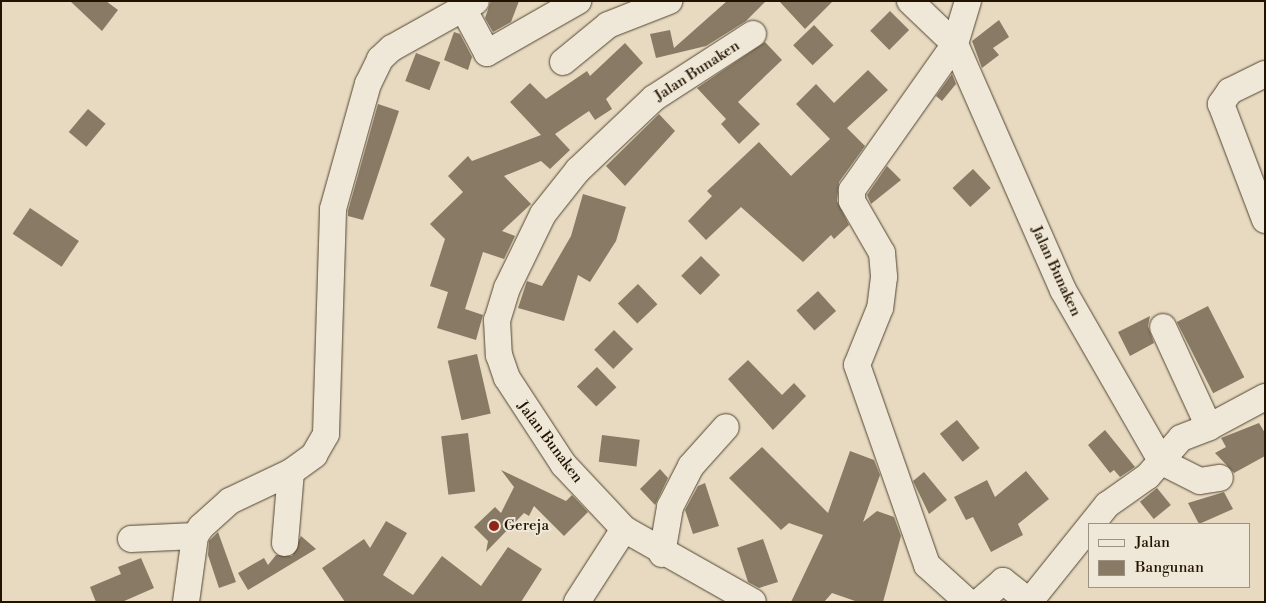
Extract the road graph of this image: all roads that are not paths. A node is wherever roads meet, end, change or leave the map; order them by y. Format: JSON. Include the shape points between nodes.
{"nodes":[{"id":1,"x":578,"y":1,"type":"edge"},
{"id":2,"x":669,"y":1,"type":"edge"},
{"id":3,"x":910,"y":1,"type":"edge"},
{"id":4,"x":968,"y":1,"type":"edge"},
{"id":5,"x":470,"y":5,"type":"edge"},
{"id":6,"x":753,"y":34,"type":"dead end"},
{"id":7,"x":955,"y":44,"type":"junction"},
{"id":8,"x":563,"y":62,"type":"dead end"},
{"id":9,"x":1265,"y":74,"type":"edge"},
{"id":10,"x":1265,"y":220,"type":"edge"},
{"id":11,"x":1163,"y":327,"type":"dead end"},
{"id":12,"x":1265,"y":398,"type":"edge"},
{"id":13,"x":726,"y":427,"type":"dead end"},
{"id":14,"x":1209,"y":427,"type":"junction"},
{"id":15,"x":1162,"y":462,"type":"junction"},
{"id":16,"x":291,"y":472,"type":"junction"},
{"id":17,"x":1220,"y":478,"type":"dead end"},
{"id":18,"x":1093,"y":523,"type":"edge"},
{"id":19,"x":624,"y":529,"type":"junction"},
{"id":20,"x":1088,"y":529,"type":"edge"},
{"id":21,"x":195,"y":536,"type":"junction"},
{"id":22,"x":131,"y":539,"type":"dead end"},
{"id":23,"x":285,"y":543,"type":"dead end"},
{"id":24,"x":662,"y":554,"type":"junction"},
{"id":25,"x":186,"y":602,"type":"edge"},
{"id":26,"x":578,"y":602,"type":"edge"},
{"id":27,"x":753,"y":602,"type":"edge"},
{"id":28,"x":968,"y":602,"type":"edge"},
{"id":29,"x":979,"y":602,"type":"edge"},
{"id":30,"x":1030,"y":602,"type":"edge"}],
"edges":[{"from":1,"to":5,"type":"street","via":[[487,52]]},
{"from":2,"to":8,"type":"street","via":[[608,25]]},
{"from":3,"to":7,"type":"street"},
{"from":4,"to":7,"type":"street"},
{"from":5,"to":16,"type":"street","via":[[392,48],[380,59],[368,84],[333,209],[326,434],[314,455]]},
{"from":6,"to":19,"type":"street","name":"Jalan Bunaken","via":[[654,98],[578,170],[543,214],[507,288],[497,320],[499,355],[517,399],[564,465]]},
{"from":7,"to":15,"type":"street","name":"Jalan Bunaken","via":[[1063,290]]},
{"from":7,"to":28,"type":"street","via":[[913,98],[852,190],[852,201],[882,253],[884,276],[880,308],[857,365],[927,565]]},
{"from":9,"to":10,"type":"street","via":[[1230,91],[1221,104]]},
{"from":11,"to":14,"type":"street"},
{"from":12,"to":14,"type":"street"},
{"from":13,"to":24,"type":"street","via":[[691,466],[670,508]]},
{"from":14,"to":15,"type":"street","via":[[1181,438]]},
{"from":15,"to":17,"type":"street","via":[[1200,481]]},
{"from":15,"to":18,"type":"street","via":[[1107,505]]},
{"from":16,"to":21,"type":"street","via":[[230,501]]},
{"from":16,"to":23,"type":"street"},
{"from":19,"to":24,"type":"street","name":"Jalan Bunaken"},
{"from":19,"to":26,"type":"street"},
{"from":20,"to":30,"type":"street"},
{"from":21,"to":22,"type":"street"},
{"from":21,"to":25,"type":"street"},
{"from":24,"to":27,"type":"street","name":"Jalan Bunaken"},
{"from":29,"to":30,"type":"street","via":[[1003,581]]}]}
